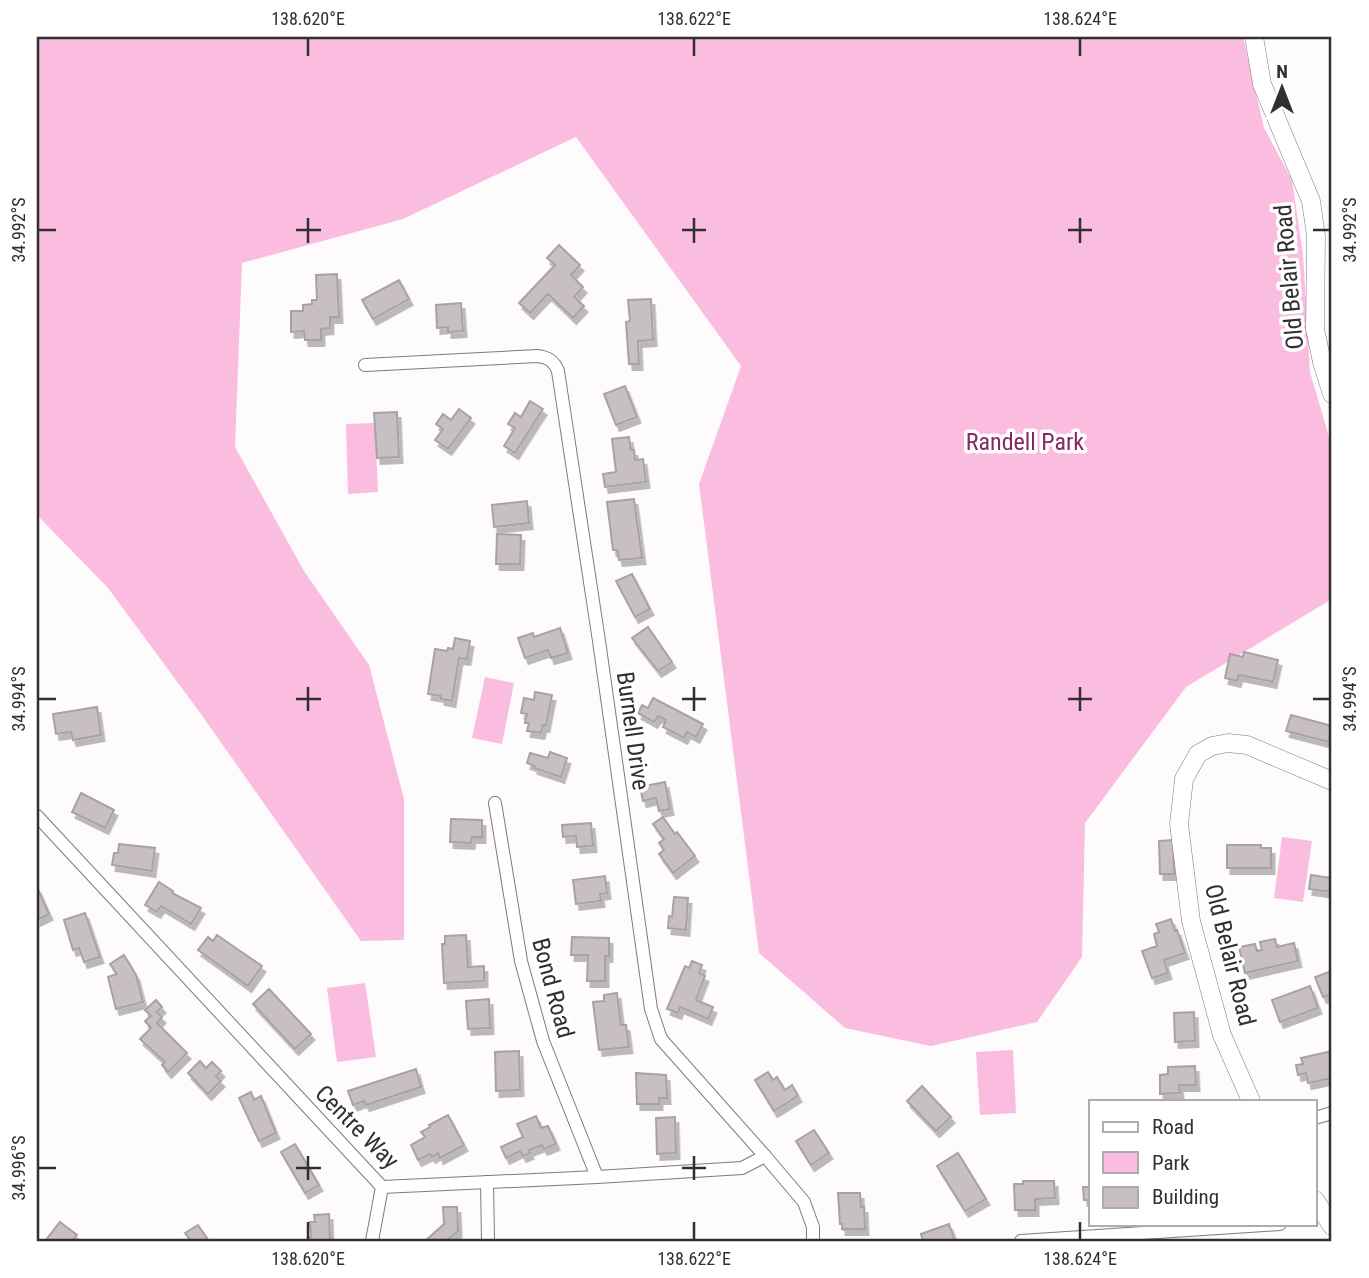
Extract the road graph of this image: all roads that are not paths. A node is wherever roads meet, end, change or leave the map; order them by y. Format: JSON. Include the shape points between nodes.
{"nodes":[{"id":1,"x":1254,"y":37,"type":"edge"},
{"id":2,"x":365,"y":365,"type":"dead end"},
{"id":3,"x":1332,"y":394,"type":"edge"},
{"id":4,"x":1332,"y":781,"type":"edge"},
{"id":5,"x":495,"y":803,"type":"dead end"},
{"id":6,"x":37,"y":816,"type":"edge"},
{"id":7,"x":1251,"y":1100,"type":"edge"},
{"id":8,"x":765,"y":1156,"type":"junction"},
{"id":9,"x":597,"y":1177,"type":"junction"},
{"id":10,"x":487,"y":1182,"type":"junction"},
{"id":11,"x":382,"y":1187,"type":"junction"},
{"id":12,"x":1250,"y":1226,"type":"edge"},
{"id":13,"x":372,"y":1241,"type":"edge"},
{"id":14,"x":488,"y":1241,"type":"edge"},
{"id":15,"x":813,"y":1241,"type":"edge"},
{"id":16,"x":1021,"y":1241,"type":"edge"}],
"edges":[{"from":1,"to":3,"type":"main road","name":"Old Belair Road","via":[[1262,84],[1311,201],[1315,329]]},
{"from":2,"to":8,"type":"street","name":"Burnell Drive","via":[[537,356],[555,364],[654,1022],[661,1039]]},
{"from":4,"to":7,"type":"main road","name":"Old Belair Road","via":[[1247,745],[1228,743],[1198,754],[1184,779],[1179,824],[1191,921],[1222,1035]]},
{"from":5,"to":9,"type":"street","name":"Bond Road","via":[[521,961],[543,1041]]},
{"from":6,"to":11,"type":"street","name":"Centre Way"},
{"from":8,"to":9,"type":"street","name":"Centre Way","via":[[742,1168]]},
{"from":8,"to":15,"type":"street","name":"Burnell Drive","via":[[804,1202]]},
{"from":9,"to":10,"type":"street","name":"Centre Way"},
{"from":10,"to":11,"type":"street","name":"Centre Way"},
{"from":10,"to":14,"type":"street"},
{"from":11,"to":13,"type":"street"},
{"from":12,"to":16,"type":"street"}]}
